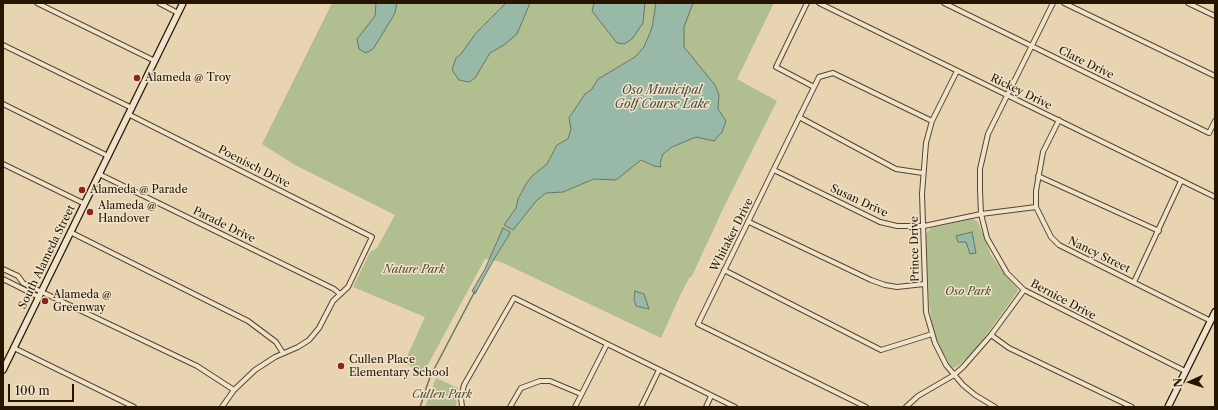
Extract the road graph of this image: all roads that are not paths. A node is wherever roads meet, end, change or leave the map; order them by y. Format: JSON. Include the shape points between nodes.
{"nodes":[{"id":1,"x":36,"y":3,"type":"edge"},
{"id":2,"x":159,"y":3,"type":"edge"},
{"id":3,"x":183,"y":3,"type":"edge"},
{"id":4,"x":806,"y":3,"type":"edge"},
{"id":5,"x":819,"y":3,"type":"edge"},
{"id":6,"x":944,"y":3,"type":"edge"},
{"id":7,"x":1053,"y":3,"type":"edge"},
{"id":8,"x":1064,"y":3,"type":"edge"},
{"id":9,"x":1188,"y":3,"type":"edge"},
{"id":10,"x":178,"y":12,"type":"junction"},
{"id":11,"x":1215,"y":16,"type":"edge"},
{"id":12,"x":3,"y":45,"type":"edge"},
{"id":13,"x":1032,"y":47,"type":"junction"},
{"id":14,"x":155,"y":61,"type":"junction"},
{"id":15,"x":957,"y":71,"type":"junction"},
{"id":16,"x":1215,"y":76,"type":"edge"},
{"id":17,"x":814,"y":87,"type":"junction"},
{"id":18,"x":1008,"y":96,"type":"junction"},
{"id":19,"x":3,"y":104,"type":"edge"},
{"id":20,"x":132,"y":108,"type":"junction"},
{"id":21,"x":128,"y":114,"type":"junction"},
{"id":22,"x":799,"y":117,"type":"junction"},
{"id":23,"x":1059,"y":120,"type":"junction"},
{"id":24,"x":932,"y":121,"type":"junction"},
{"id":25,"x":1215,"y":121,"type":"edge"},
{"id":26,"x":108,"y":156,"type":"junction"},
{"id":27,"x":3,"y":164,"type":"edge"},
{"id":28,"x":774,"y":170,"type":"junction"},
{"id":29,"x":923,"y":173,"type":"junction"},
{"id":30,"x":99,"y":174,"type":"junction"},
{"id":31,"x":1038,"y":176,"type":"junction"},
{"id":32,"x":1181,"y":181,"type":"junction"},
{"id":33,"x":1215,"y":197,"type":"edge"},
{"id":34,"x":85,"y":204,"type":"junction"},
{"id":35,"x":1036,"y":207,"type":"junction"},
{"id":36,"x":981,"y":214,"type":"junction"},
{"id":37,"x":749,"y":222,"type":"junction"},
{"id":38,"x":924,"y":226,"type":"junction"},
{"id":39,"x":1159,"y":230,"type":"junction"},
{"id":40,"x":70,"y":232,"type":"junction"},
{"id":41,"x":3,"y":269,"type":"edge"},
{"id":42,"x":724,"y":270,"type":"junction"},
{"id":43,"x":3,"y":279,"type":"edge"},
{"id":44,"x":1134,"y":282,"type":"junction"},
{"id":45,"x":924,"y":284,"type":"junction"},
{"id":46,"x":1024,"y":290,"type":"junction"},
{"id":47,"x":40,"y":294,"type":"junction"},
{"id":48,"x":340,"y":294,"type":"junction"},
{"id":49,"x":1215,"y":312,"type":"edge"},
{"id":50,"x":1211,"y":321,"type":"junction"},
{"id":51,"x":932,"y":334,"type":"junction"},
{"id":52,"x":991,"y":335,"type":"junction"},
{"id":53,"x":606,"y":344,"type":"junction"},
{"id":54,"x":14,"y":348,"type":"junction"},
{"id":55,"x":283,"y":353,"type":"junction"},
{"id":56,"x":3,"y":370,"type":"edge"},
{"id":57,"x":659,"y":370,"type":"junction"},
{"id":58,"x":1185,"y":371,"type":"junction"},
{"id":59,"x":954,"y":375,"type":"junction"},
{"id":60,"x":234,"y":390,"type":"junction"},
{"id":61,"x":581,"y":394,"type":"junction"},
{"id":62,"x":711,"y":396,"type":"junction"},
{"id":63,"x":134,"y":407,"type":"edge"},
{"id":64,"x":222,"y":407,"type":"edge"},
{"id":65,"x":462,"y":407,"type":"edge"},
{"id":66,"x":510,"y":407,"type":"edge"},
{"id":67,"x":575,"y":407,"type":"edge"},
{"id":68,"x":641,"y":407,"type":"edge"},
{"id":69,"x":706,"y":407,"type":"edge"},
{"id":70,"x":734,"y":407,"type":"edge"},
{"id":71,"x":866,"y":407,"type":"edge"},
{"id":72,"x":906,"y":407,"type":"edge"},
{"id":73,"x":995,"y":407,"type":"edge"},
{"id":74,"x":1132,"y":407,"type":"edge"},
{"id":75,"x":1168,"y":407,"type":"edge"}],
"edges":[{"from":1,"to":14,"type":"street"},
{"from":2,"to":10,"type":"street"},
{"from":3,"to":10,"type":"main road","name":"South Alameda Street"},
{"from":4,"to":17,"type":"street","via":[[776,67]]},
{"from":5,"to":15,"type":"street","name":"Rickey Drive"},
{"from":6,"to":13,"type":"street","name":"Clare Drive"},
{"from":7,"to":13,"type":"street","name":"Bernice Drive"},
{"from":8,"to":16,"type":"street"},
{"from":9,"to":11,"type":"street"},
{"from":10,"to":14,"type":"main road","name":"South Alameda Street"},
{"from":12,"to":20,"type":"street"},
{"from":13,"to":18,"type":"street","name":"Bernice Drive"},
{"from":13,"to":25,"type":"street","name":"Clare Drive","via":[[1209,133]]},
{"from":14,"to":20,"type":"main road","name":"South Alameda Street"},
{"from":15,"to":18,"type":"street","name":"Rickey Drive"},
{"from":15,"to":24,"type":"street","name":"Prince Drive"},
{"from":17,"to":22,"type":"street","name":"Whitaker Drive"},
{"from":17,"to":24,"type":"street","via":[[819,77],[833,73]]},
{"from":18,"to":23,"type":"street","name":"Rickey Drive"},
{"from":18,"to":36,"type":"street","name":"Bernice Drive","via":[[988,134],[983,151],[980,169]]},
{"from":19,"to":26,"type":"street"},
{"from":20,"to":21,"type":"main road","name":"South Alameda Street"},
{"from":21,"to":26,"type":"main road","name":"South Alameda Street"},
{"from":21,"to":48,"type":"street","name":"Poenisch Drive","via":[[372,237],[348,287]]},
{"from":22,"to":28,"type":"street","name":"Whitaker Drive"},
{"from":22,"to":29,"type":"street","via":[[896,169]]},
{"from":23,"to":31,"type":"street","name":"Nancy Street","via":[[1042,152]]},
{"from":23,"to":32,"type":"street","name":"Rickey Drive"},
{"from":24,"to":29,"type":"street","name":"Prince Drive","via":[[926,143]]},
{"from":26,"to":30,"type":"main road","name":"South Alameda Street"},
{"from":27,"to":34,"type":"street"},
{"from":28,"to":37,"type":"street","name":"Whitaker Drive"},
{"from":28,"to":38,"type":"street","name":"Susan Drive","via":[[880,222],[897,226]]},
{"from":29,"to":38,"type":"street","name":"Prince Drive"},
{"from":30,"to":34,"type":"main road","name":"South Alameda Street"},
{"from":30,"to":48,"type":"street","name":"Parade Drive"},
{"from":31,"to":35,"type":"street","name":"Nancy Street"},
{"from":31,"to":39,"type":"street"},
{"from":32,"to":33,"type":"street","name":"Rickey Drive"},
{"from":32,"to":39,"type":"street"},
{"from":34,"to":40,"type":"main road","name":"South Alameda Street"},
{"from":35,"to":36,"type":"street","name":"Susan Drive"},
{"from":35,"to":44,"type":"street","name":"Nancy Street","via":[[1046,229],[1059,245]]},
{"from":36,"to":38,"type":"street","name":"Susan Drive"},
{"from":36,"to":46,"type":"street","name":"Bernice Drive","via":[[986,238],[997,258],[1007,273]]},
{"from":37,"to":42,"type":"street","name":"Whitaker Drive"},
{"from":37,"to":45,"type":"street","via":[[885,285],[897,287]]},
{"from":38,"to":45,"type":"street","name":"Prince Drive"},
{"from":39,"to":44,"type":"street"},
{"from":40,"to":47,"type":"main road","name":"South Alameda Street"},
{"from":40,"to":55,"type":"street","via":[[248,321],[276,342]]},
{"from":41,"to":47,"type":"street","via":[[18,276],[23,283]]},
{"from":42,"to":51,"type":"street","via":[[881,350]]},
{"from":42,"to":71,"type":"street","name":"Whitaker Drive","via":[[698,324]]},
{"from":43,"to":47,"type":"street"},
{"from":44,"to":50,"type":"street","name":"Nancy Street"},
{"from":45,"to":51,"type":"street","name":"Prince Drive","via":[[926,312]]},
{"from":46,"to":52,"type":"street"},
{"from":46,"to":58,"type":"street","name":"Bernice Drive"},
{"from":47,"to":54,"type":"main road","name":"South Alameda Street"},
{"from":47,"to":60,"type":"street","via":[[197,366]]},
{"from":48,"to":55,"type":"street","via":[[309,340]]},
{"from":49,"to":50,"type":"main road"},
{"from":50,"to":58,"type":"main road"},
{"from":51,"to":59,"type":"street","name":"Prince Drive","via":[[940,355]]},
{"from":52,"to":59,"type":"street"},
{"from":52,"to":74,"type":"street","via":[[1009,348]]},
{"from":53,"to":57,"type":"street"},
{"from":53,"to":61,"type":"street"},
{"from":53,"to":65,"type":"street","via":[[514,298],[464,385]]},
{"from":54,"to":56,"type":"main road","name":"South Alameda Street"},
{"from":54,"to":63,"type":"street"},
{"from":55,"to":60,"type":"street","via":[[255,370]]},
{"from":57,"to":62,"type":"street"},
{"from":57,"to":68,"type":"street"},
{"from":58,"to":75,"type":"main road"},
{"from":59,"to":72,"type":"street","via":[[918,396]]},
{"from":59,"to":73,"type":"street","name":"Prince Drive","via":[[975,395]]},
{"from":60,"to":64,"type":"street"},
{"from":61,"to":66,"type":"street","via":[[550,381],[540,381],[521,388]]},
{"from":61,"to":67,"type":"street"},
{"from":62,"to":69,"type":"street"},
{"from":62,"to":70,"type":"street"}]}
